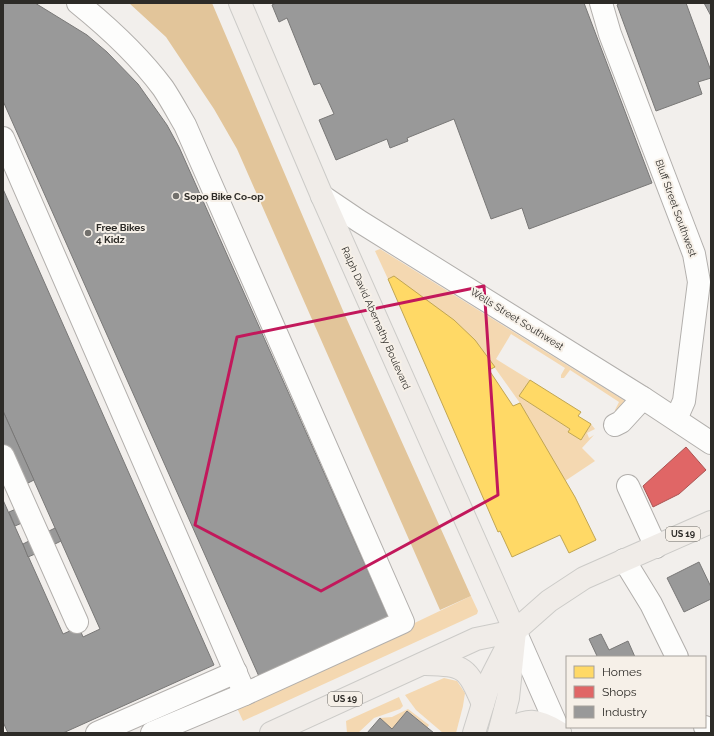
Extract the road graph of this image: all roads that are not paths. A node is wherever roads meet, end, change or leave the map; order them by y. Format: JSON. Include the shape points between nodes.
{"nodes":[{"id":1,"x":78,"y":3,"type":"edge"},
{"id":2,"x":240,"y":3,"type":"edge"},
{"id":3,"x":601,"y":3,"type":"edge"},
{"id":4,"x":3,"y":138,"type":"edge"},
{"id":5,"x":322,"y":196,"type":"junction"},
{"id":6,"x":705,"y":285,"type":"edge"},
{"id":7,"x":643,"y":398,"type":"junction"},
{"id":8,"x":676,"y":419,"type":"junction"},
{"id":9,"x":615,"y":425,"type":"dead end"},
{"id":10,"x":711,"y":443,"type":"edge"},
{"id":11,"x":3,"y":456,"type":"edge"},
{"id":12,"x":628,"y":486,"type":"dead end"},
{"id":13,"x":711,"y":522,"type":"edge"},
{"id":14,"x":656,"y":546,"type":"junction"},
{"id":15,"x":624,"y":560,"type":"junction"},
{"id":16,"x":78,"y":622,"type":"dead end"},
{"id":17,"x":515,"y":631,"type":"junction"},
{"id":18,"x":677,"y":656,"type":"edge"},
{"id":19,"x":420,"y":664,"type":"junction"},
{"id":20,"x":236,"y":672,"type":"junction"},
{"id":21,"x":245,"y":694,"type":"junction"},
{"id":22,"x":483,"y":704,"type":"junction"},
{"id":23,"x":97,"y":733,"type":"edge"},
{"id":24,"x":152,"y":733,"type":"edge"},
{"id":25,"x":271,"y":733,"type":"edge"},
{"id":26,"x":474,"y":733,"type":"edge"},
{"id":27,"x":499,"y":733,"type":"edge"},
{"id":28,"x":504,"y":733,"type":"edge"},
{"id":29,"x":560,"y":733,"type":"edge"}],
"edges":[{"from":1,"to":21,"type":"street","via":[[104,23],[142,63],[163,89],[185,125],[403,622]]},
{"from":2,"to":5,"type":"main road","name":"Ralph David Abernathy Boulevard"},
{"from":3,"to":6,"type":"street","name":"Bluff Street Southwest","via":[[610,34],[694,254],[699,282]]},
{"from":4,"to":20,"type":"street"},
{"from":5,"to":7,"type":"street","name":"Wells Street Southwest"},
{"from":5,"to":17,"type":"main road","name":"Ralph David Abernathy Boulevard"},
{"from":6,"to":8,"type":"street","name":"Bluff Street Southwest","via":[[684,401]]},
{"from":7,"to":8,"type":"street","name":"Wells Street Southwest"},
{"from":7,"to":9,"type":"street","via":[[621,422]]},
{"from":8,"to":10,"type":"street","name":"Wells Street Southwest"},
{"from":11,"to":16,"type":"street"},
{"from":12,"to":14,"type":"street"},
{"from":13,"to":14,"type":"main road","number":"US 19"},
{"from":14,"to":15,"type":"main road","number":"US 19"},
{"from":15,"to":17,"type":"main road","number":"US 19","via":[[584,578],[550,601]]},
{"from":15,"to":18,"type":"street","via":[[651,604]]},
{"from":17,"to":19,"type":"main road","number":"US 19","via":[[476,639]]},
{"from":17,"to":22,"type":"main road","via":[[491,678]]},
{"from":17,"to":27,"type":"main road","name":"Ralph David Abernathy Boulevard","via":[[508,698]]},
{"from":17,"to":29,"type":"street"},
{"from":19,"to":22,"type":"main road","via":[[453,665],[463,670],[474,682]]},
{"from":19,"to":25,"type":"main road","number":"US 19"},
{"from":20,"to":21,"type":"street"},
{"from":20,"to":23,"type":"street"},
{"from":21,"to":24,"type":"street"},
{"from":22,"to":26,"type":"main road"},
{"from":28,"to":29,"type":"main road","via":[[514,726],[530,721],[548,725]]}]}
